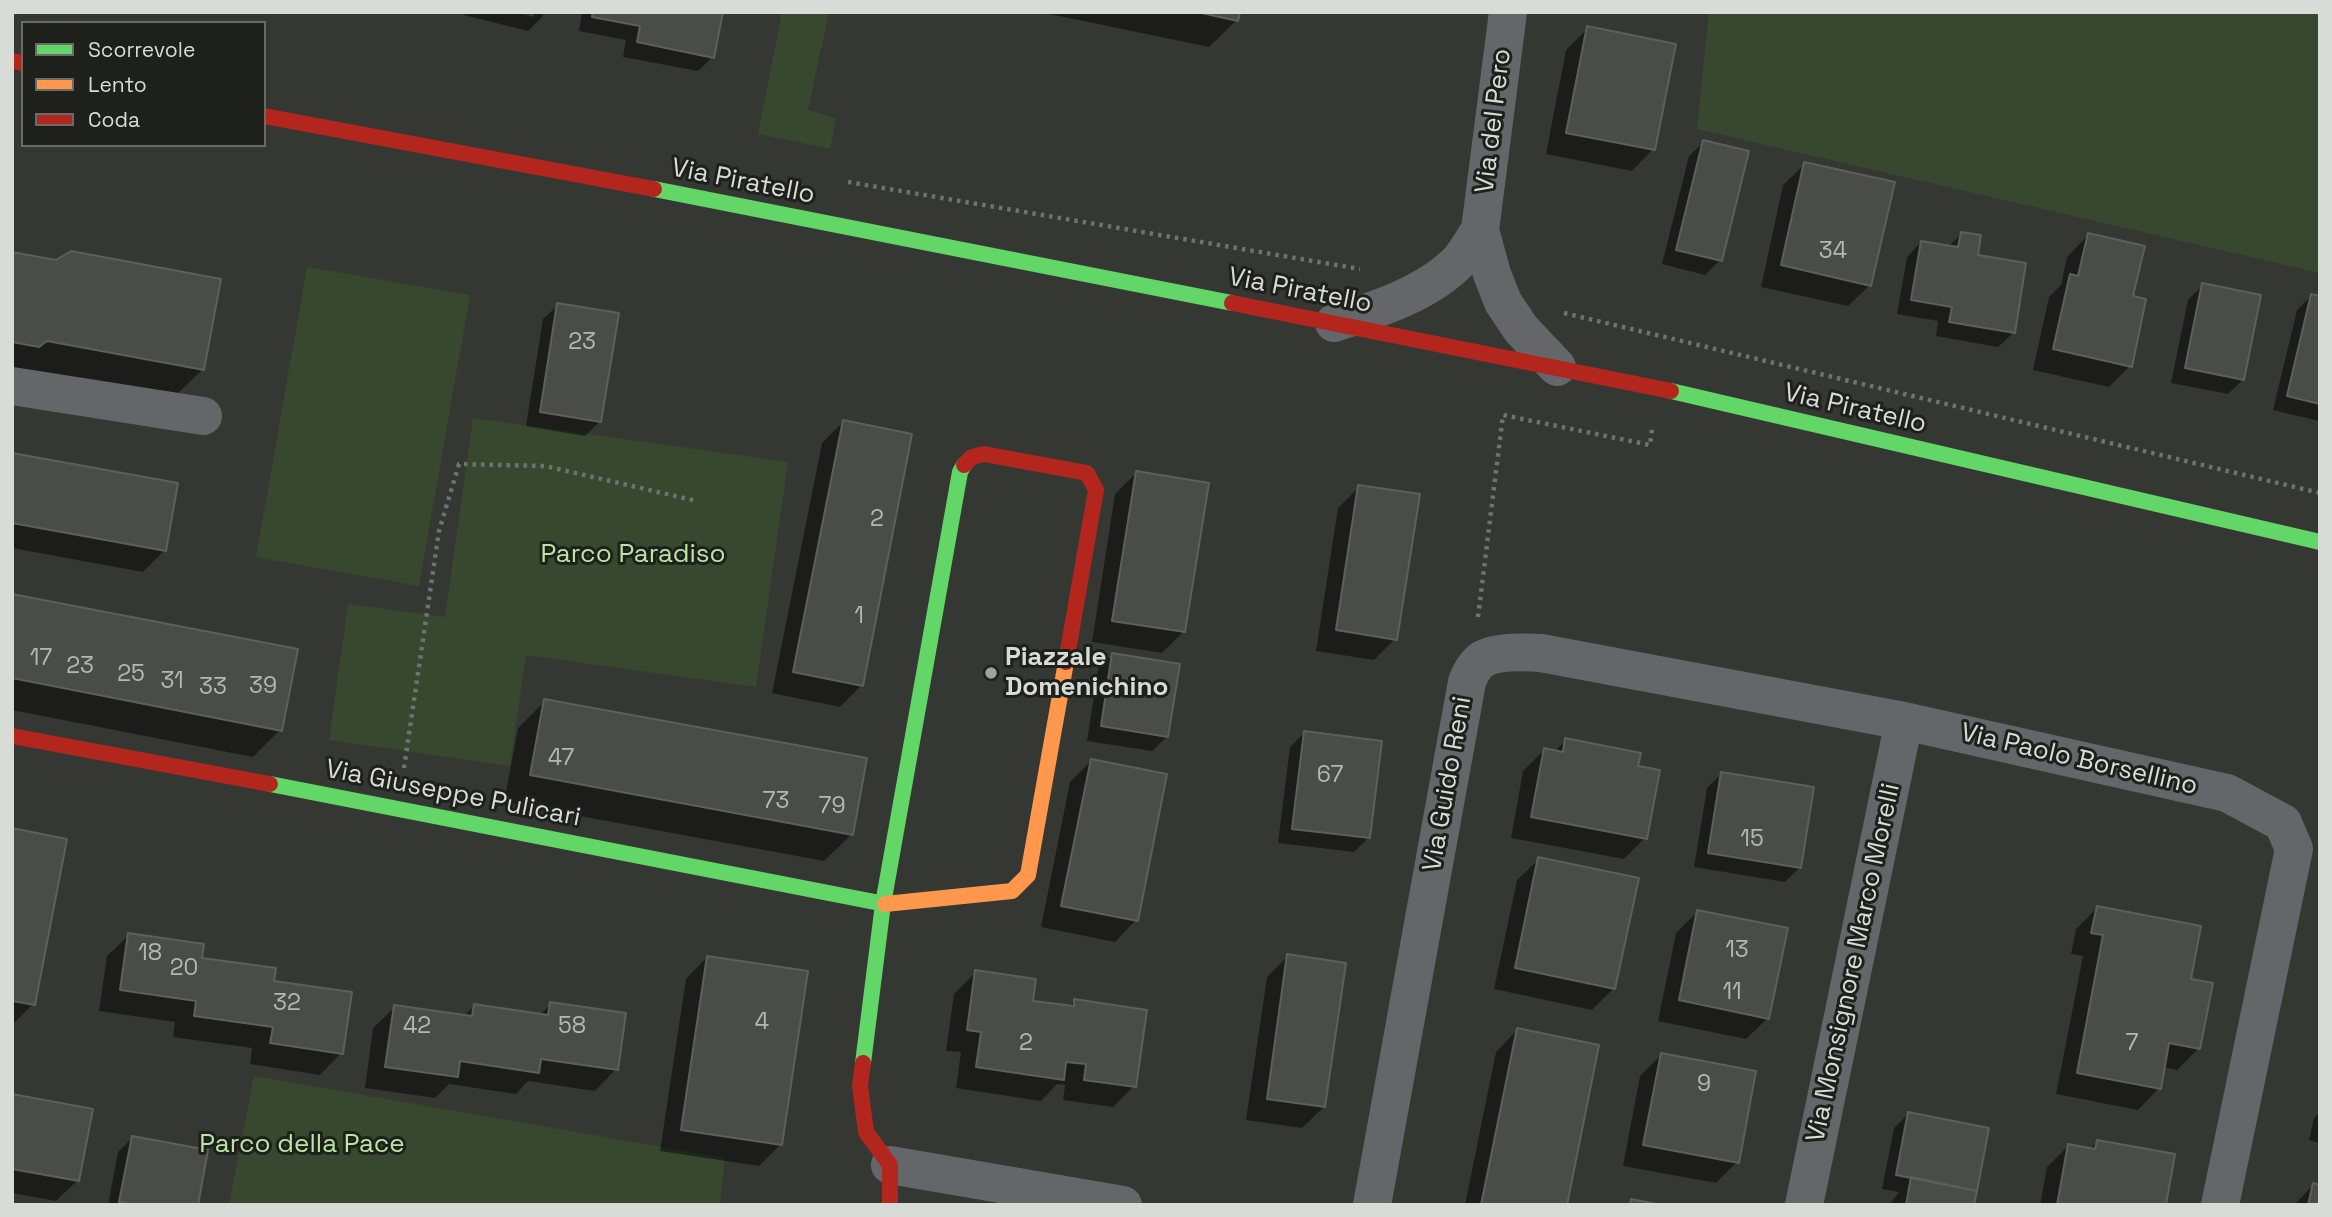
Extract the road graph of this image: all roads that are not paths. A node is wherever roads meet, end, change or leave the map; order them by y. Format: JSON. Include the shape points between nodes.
{"nodes":[{"id":1,"x":1507,"y":12,"type":"edge"},
{"id":2,"x":266,"y":116,"type":"edge"},
{"id":3,"x":1480,"y":230,"type":"junction"},
{"id":4,"x":1334,"y":323,"type":"junction"},
{"id":5,"x":1557,"y":367,"type":"junction"},
{"id":6,"x":12,"y":386,"type":"edge"},
{"id":7,"x":204,"y":416,"type":"dead end"},
{"id":8,"x":2320,"y":542,"type":"edge"},
{"id":9,"x":1484,"y":658,"type":"joint"},
{"id":10,"x":1904,"y":721,"type":"junction"},
{"id":11,"x":12,"y":736,"type":"edge"},
{"id":12,"x":883,"y":904,"type":"junction"},
{"id":13,"x":890,"y":1165,"type":"junction"},
{"id":14,"x":890,"y":1205,"type":"edge"},
{"id":15,"x":1123,"y":1205,"type":"edge"},
{"id":16,"x":1372,"y":1205,"type":"edge"},
{"id":17,"x":1804,"y":1205,"type":"edge"},
{"id":18,"x":2220,"y":1205,"type":"edge"}],
"edges":[{"from":1,"to":3,"type":"street","name":"Via del Pero"},
{"from":2,"to":4,"type":"street","name":"Via Piratello"},
{"from":3,"to":4,"type":"street","name":"Via del Pero","via":[[1459,261],[1429,284]]},
{"from":3,"to":5,"type":"street","name":"Via del Pero","via":[[1503,302]]},
{"from":4,"to":5,"type":"street","name":"Via Piratello"},
{"from":5,"to":8,"type":"street","name":"Via Piratello"},
{"from":6,"to":7,"type":"street"},
{"from":9,"to":10,"type":"street","name":"Via Paolo Borsellino","via":[[1541,653]]},
{"from":9,"to":16,"type":"street","name":"Via Guido Reni","via":[[1467,682]]},
{"from":10,"to":17,"type":"street","name":"Via Monsignore Marco Morelli"},
{"from":10,"to":18,"type":"street","name":"Via Paolo Borsellino","via":[[2227,793],[2283,823],[2294,849]]},
{"from":11,"to":12,"type":"street","name":"Via Giuseppe Pulicari"},
{"from":12,"to":12,"type":"street","via":[[962,466],[971,457],[984,454],[1081,470],[1096,489],[1028,875],[1012,891]]},
{"from":12,"to":13,"type":"street","via":[[860,1086],[866,1132]]},
{"from":13,"to":14,"type":"street"},
{"from":13,"to":15,"type":"street"}]}
